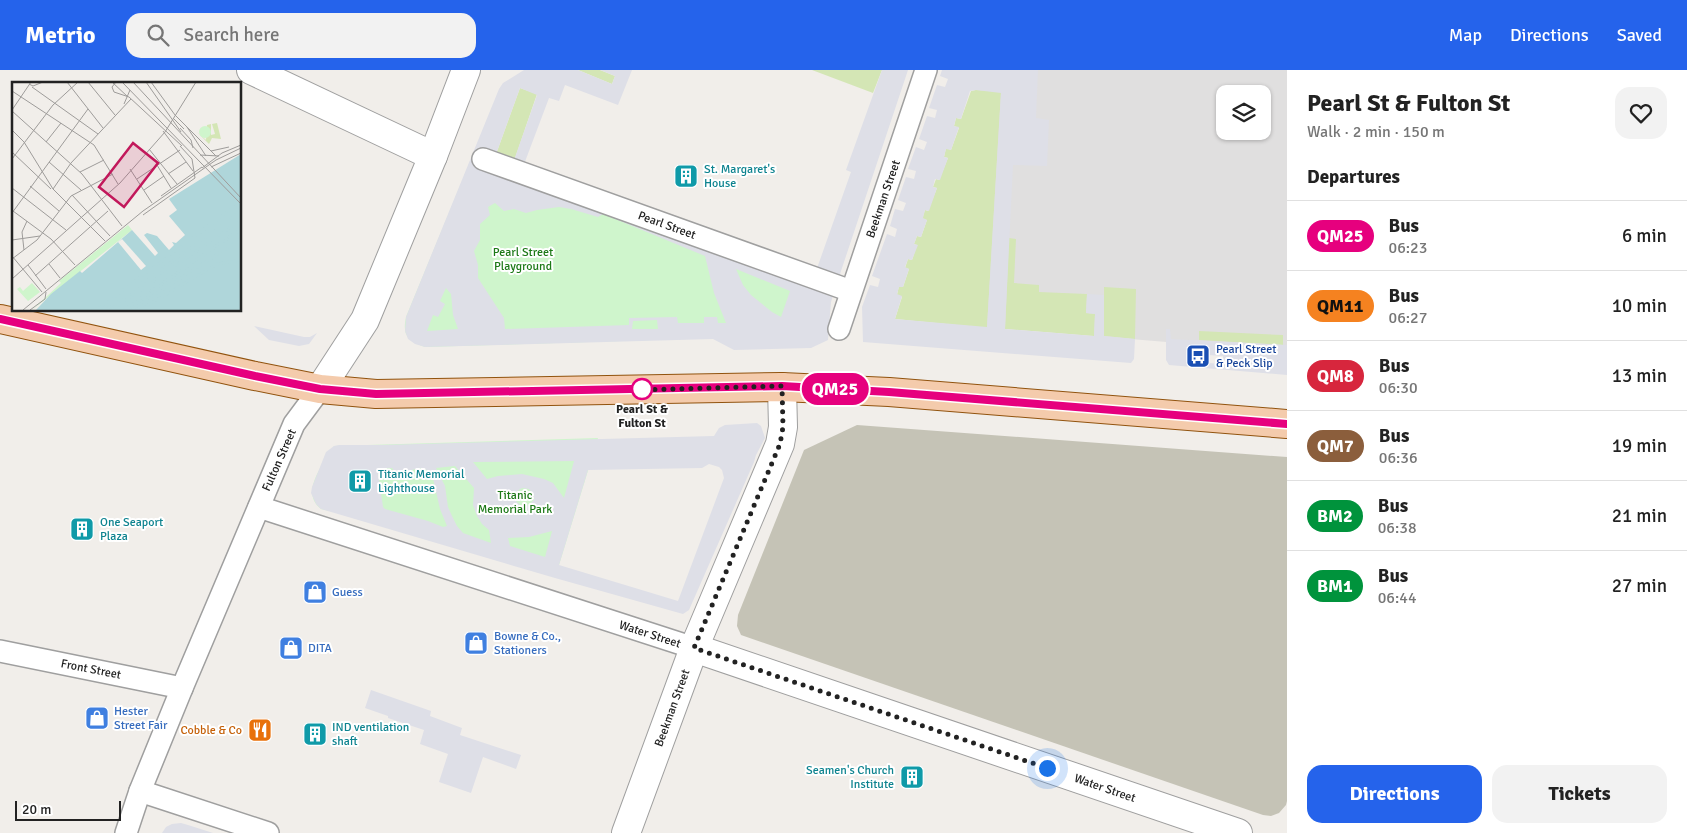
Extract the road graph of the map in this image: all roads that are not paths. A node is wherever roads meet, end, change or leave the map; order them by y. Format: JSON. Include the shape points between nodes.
{"nodes":[{"id":1,"x":252,"y":70,"type":"edge"},
{"id":2,"x":466,"y":70,"type":"edge"},
{"id":3,"x":926,"y":70,"type":"edge"},
{"id":4,"x":433,"y":156,"type":"junction"},
{"id":5,"x":483,"y":158,"type":"dead end"},
{"id":6,"x":851,"y":291,"type":"junction"},
{"id":7,"x":0,"y":319,"type":"edge"},
{"id":8,"x":839,"y":329,"type":"dead end"},
{"id":9,"x":782,"y":386,"type":"junction"},
{"id":10,"x":320,"y":389,"type":"junction"},
{"id":11,"x":1287,"y":424,"type":"edge"},
{"id":12,"x":259,"y":507,"type":"junction"},
{"id":13,"x":694,"y":648,"type":"junction"},
{"id":14,"x":0,"y":651,"type":"edge"},
{"id":15,"x":182,"y":688,"type":"junction"},
{"id":16,"x":140,"y":791,"type":"junction"},
{"id":17,"x":1232,"y":832,"type":"edge"},
{"id":18,"x":126,"y":833,"type":"edge"},
{"id":19,"x":268,"y":833,"type":"edge"},
{"id":20,"x":626,"y":833,"type":"edge"}],
"edges":[{"from":1,"to":4,"type":"street"},
{"from":2,"to":4,"type":"street","name":"Fulton Street"},
{"from":3,"to":6,"type":"street","name":"Beekman Street"},
{"from":4,"to":10,"type":"street","name":"Fulton Street","via":[[365,320]]},
{"from":5,"to":6,"type":"street","name":"Pearl Street"},
{"from":6,"to":8,"type":"street","name":"Beekman Street"},
{"from":7,"to":10,"type":"main road"},
{"from":9,"to":10,"type":"main road","via":[[376,394]]},
{"from":9,"to":11,"type":"main road"},
{"from":9,"to":13,"type":"street","name":"Beekman Street","via":[[780,444]]},
{"from":10,"to":12,"type":"street","name":"Fulton Street","via":[[294,424]]},
{"from":12,"to":13,"type":"street","name":"Water Street"},
{"from":12,"to":15,"type":"street","name":"Fulton Street"},
{"from":13,"to":17,"type":"street","name":"Water Street"},
{"from":13,"to":20,"type":"street","name":"Beekman Street"},
{"from":14,"to":15,"type":"street","name":"Front Street"},
{"from":15,"to":16,"type":"street","name":"Fulton Street"},
{"from":16,"to":18,"type":"street","name":"Fulton Street"},
{"from":16,"to":19,"type":"street"}]}
